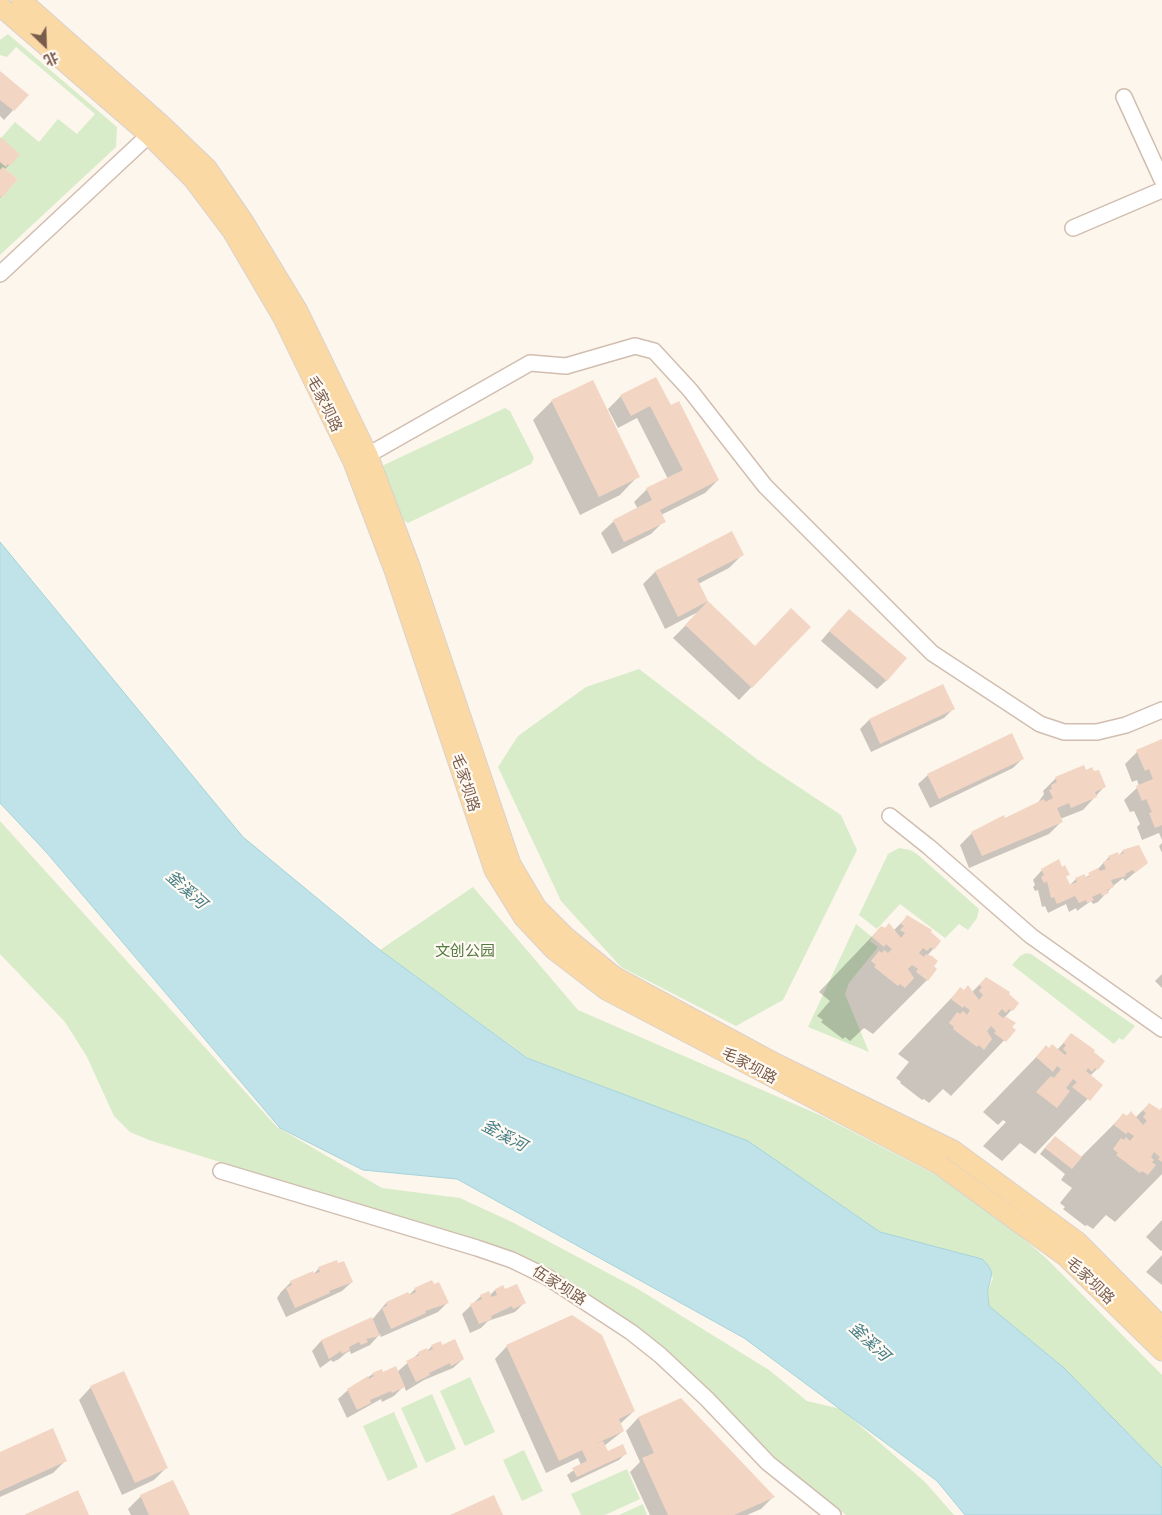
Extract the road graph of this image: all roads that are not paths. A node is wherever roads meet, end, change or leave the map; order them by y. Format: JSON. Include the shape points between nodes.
{"nodes":[{"id":1,"x":20,"y":0,"type":"edge"},
{"id":2,"x":0,"y":6,"type":"edge"},
{"id":3,"x":1124,"y":97,"type":"dead end"},
{"id":4,"x":149,"y":135,"type":"junction"},
{"id":5,"x":1162,"y":180,"type":"edge"},
{"id":6,"x":1162,"y":190,"type":"edge"},
{"id":7,"x":1073,"y":228,"type":"dead end"},
{"id":8,"x":0,"y":274,"type":"edge"},
{"id":9,"x":368,"y":455,"type":"junction"},
{"id":10,"x":1162,"y":710,"type":"edge"},
{"id":11,"x":890,"y":816,"type":"dead end"},
{"id":12,"x":1162,"y":1029,"type":"edge"},
{"id":13,"x":222,"y":1171,"type":"dead end"},
{"id":14,"x":1162,"y":1327,"type":"edge"},
{"id":15,"x":1162,"y":1351,"type":"edge"},
{"id":16,"x":833,"y":1515,"type":"edge"}],
"edges":[{"from":1,"to":9,"type":"main road","name":"毛家坝路","via":[[162,124],[207,168],[298,311]]},
{"from":2,"to":4,"type":"main road","name":"毛家坝路"},
{"from":3,"to":5,"type":"street"},
{"from":4,"to":8,"type":"street"},
{"from":4,"to":15,"type":"main road","name":"毛家坝路","via":[[192,178],[232,231],[283,318],[353,462],[394,570],[494,870],[523,917],[554,950],[606,990],[940,1165],[1066,1257]]},
{"from":6,"to":7,"type":"street"},
{"from":9,"to":10,"type":"street","via":[[530,363],[566,366],[635,346],[654,351],[690,390],[764,486],[932,653],[1040,724],[1064,732],[1097,732],[1126,726]]},
{"from":9,"to":14,"type":"main road","name":"毛家坝路","via":[[410,566],[511,864],[537,908],[566,937],[614,976],[775,1063],[952,1150],[1078,1242]]},
{"from":11,"to":12,"type":"street","via":[[1030,936]]},
{"from":13,"to":16,"type":"street","name":"伍家坝路","via":[[486,1251],[547,1277],[660,1354],[768,1463]]}]}
